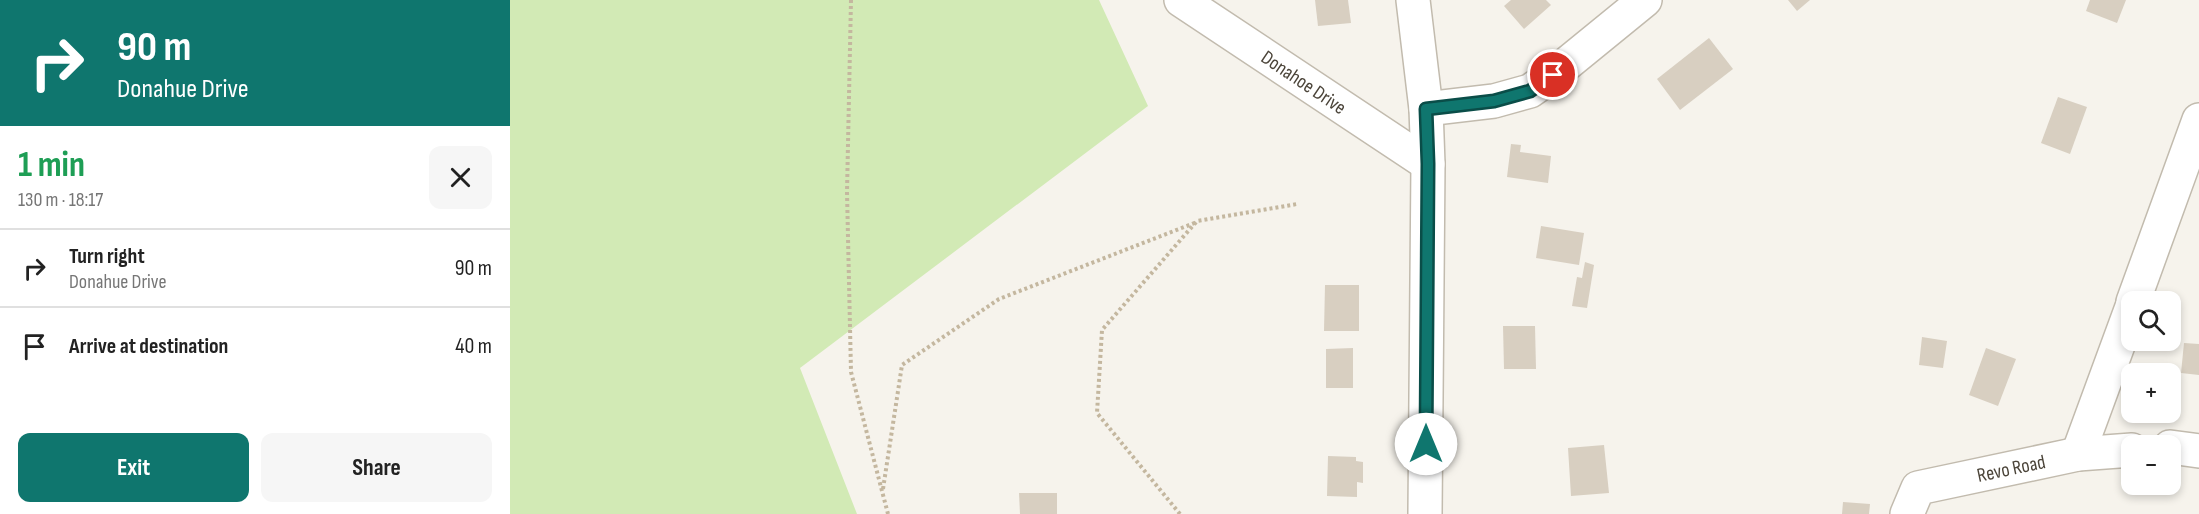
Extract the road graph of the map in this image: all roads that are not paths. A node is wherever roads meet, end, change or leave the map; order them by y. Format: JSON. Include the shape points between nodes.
{"nodes":[{"id":1,"x":1181,"y":0,"type":"edge"},
{"id":2,"x":1413,"y":0,"type":"edge"},
{"id":3,"x":1645,"y":0,"type":"edge"},
{"id":4,"x":1426,"y":109,"type":"junction"},
{"id":5,"x":2199,"y":120,"type":"edge"},
{"id":6,"x":1428,"y":164,"type":"junction"},
{"id":7,"x":2137,"y":291,"type":"edge"},
{"id":8,"x":2121,"y":337,"type":"edge"},
{"id":9,"x":2181,"y":449,"type":"edge"},
{"id":10,"x":2121,"y":451,"type":"edge"},
{"id":11,"x":2199,"y":451,"type":"edge"},
{"id":12,"x":2078,"y":454,"type":"junction"},
{"id":13,"x":1425,"y":514,"type":"edge"},
{"id":14,"x":1907,"y":514,"type":"edge"}],
"edges":[{"from":1,"to":6,"type":"street","name":"Donahoe Drive"},
{"from":2,"to":4,"type":"street"},
{"from":3,"to":4,"type":"street","via":[[1530,91],[1494,101]]},
{"from":4,"to":6,"type":"street"},
{"from":5,"to":7,"type":"street"},
{"from":6,"to":13,"type":"street"},
{"from":8,"to":12,"type":"street"},
{"from":9,"to":11,"type":"street"},
{"from":10,"to":12,"type":"street","name":"Revo Road"},
{"from":12,"to":14,"type":"street","name":"Revo Road","via":[[1918,488]]}]}
